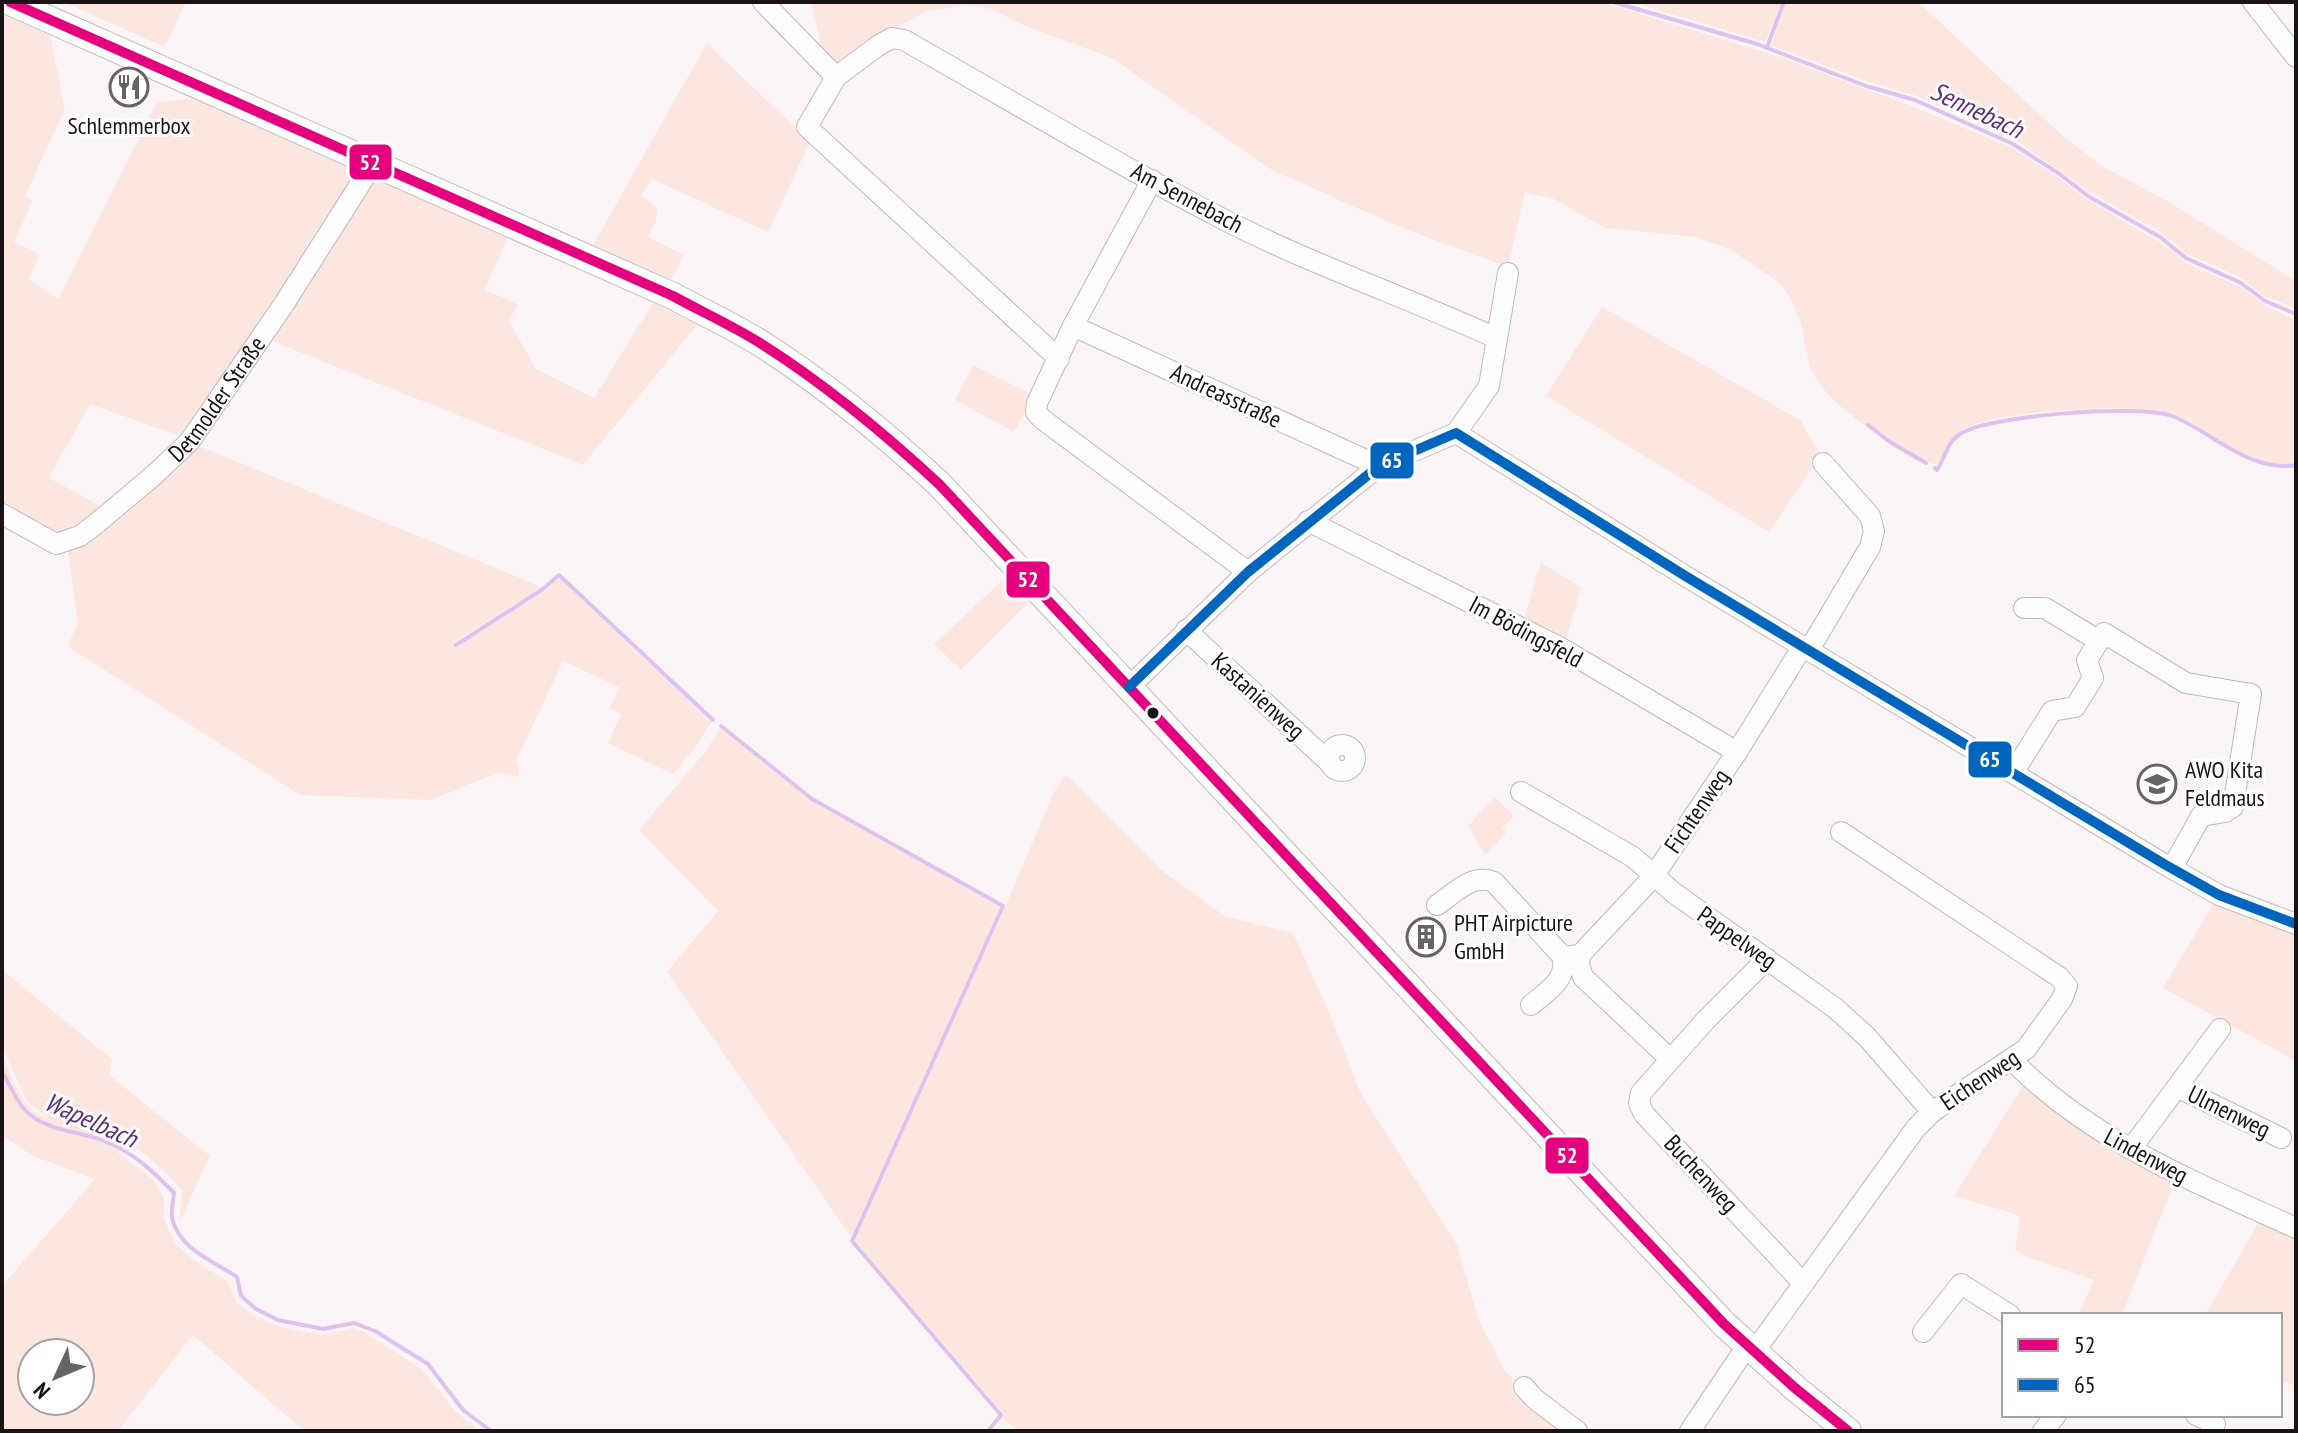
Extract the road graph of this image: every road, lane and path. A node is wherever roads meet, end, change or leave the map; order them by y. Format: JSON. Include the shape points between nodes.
{"nodes":[{"id":1,"x":10,"y":2,"type":"edge"},
{"id":2,"x":763,"y":2,"type":"edge"},
{"id":3,"x":2253,"y":2,"type":"edge"},
{"id":4,"x":2296,"y":57,"type":"edge"},
{"id":5,"x":836,"y":77,"type":"junction"},
{"id":6,"x":371,"y":163,"type":"junction"},
{"id":7,"x":1152,"y":180,"type":"junction"},
{"id":8,"x":1508,"y":273,"type":"dead end"},
{"id":9,"x":1073,"y":326,"type":"junction"},
{"id":10,"x":1496,"y":338,"type":"junction"},
{"id":11,"x":1059,"y":359,"type":"junction"},
{"id":12,"x":1456,"y":433,"type":"junction"},
{"id":13,"x":1823,"y":463,"type":"dead end"},
{"id":14,"x":1379,"y":466,"type":"junction"},
{"id":15,"x":2,"y":514,"type":"edge"},
{"id":16,"x":1308,"y":521,"type":"junction"},
{"id":17,"x":1248,"y":572,"type":"junction"},
{"id":18,"x":2024,"y":608,"type":"dead end"},
{"id":19,"x":1186,"y":630,"type":"junction"},
{"id":20,"x":2099,"y":641,"type":"junction"},
{"id":21,"x":1806,"y":648,"type":"junction"},
{"id":22,"x":1129,"y":687,"type":"junction"},
{"id":23,"x":1737,"y":752,"type":"junction"},
{"id":24,"x":1330,"y":763,"type":"dead end"},
{"id":25,"x":2013,"y":773,"type":"junction"},
{"id":26,"x":1521,"y":792,"type":"dead end"},
{"id":27,"x":1841,"y":832,"type":"dead end"},
{"id":28,"x":2172,"y":868,"type":"junction"},
{"id":29,"x":1653,"y":877,"type":"junction"},
{"id":30,"x":1437,"y":905,"type":"dead end"},
{"id":31,"x":2296,"y":924,"type":"edge"},
{"id":32,"x":1571,"y":957,"type":"junction"},
{"id":33,"x":1767,"y":959,"type":"junction"},
{"id":34,"x":1531,"y":1005,"type":"dead end"},
{"id":35,"x":2220,"y":1029,"type":"dead end"},
{"id":36,"x":1670,"y":1059,"type":"junction"},
{"id":37,"x":2011,"y":1059,"type":"junction"},
{"id":38,"x":2177,"y":1087,"type":"junction"},
{"id":39,"x":1932,"y":1112,"type":"junction"},
{"id":40,"x":2281,"y":1138,"type":"dead end"},
{"id":41,"x":2131,"y":1149,"type":"junction"},
{"id":42,"x":2296,"y":1228,"type":"edge"},
{"id":43,"x":1803,"y":1283,"type":"junction"},
{"id":44,"x":2007,"y":1313,"type":"edge"},
{"id":45,"x":1923,"y":1332,"type":"dead end"},
{"id":46,"x":1751,"y":1349,"type":"junction"},
{"id":47,"x":1524,"y":1387,"type":"dead end"},
{"id":48,"x":2200,"y":1417,"type":"edge"},
{"id":49,"x":1577,"y":1431,"type":"edge"},
{"id":50,"x":1690,"y":1431,"type":"edge"},
{"id":51,"x":1848,"y":1431,"type":"edge"},
{"id":52,"x":2211,"y":1431,"type":"edge"}],
"edges":[{"from":1,"to":6,"type":"main road"},
{"from":2,"to":5,"type":"street"},
{"from":3,"to":4,"type":"street"},
{"from":5,"to":7,"type":"street","name":"Am Sennebach","via":[[879,45],[892,38],[904,40]]},
{"from":5,"to":11,"type":"street","name":"Am Sennebach","via":[[807,127]]},
{"from":6,"to":15,"type":"street","name":"Detmolder Straße","via":[[190,441],[97,523],[67,542],[56,544]]},
{"from":6,"to":22,"type":"main road","via":[[673,296],[811,377],[939,484]]},
{"from":7,"to":9,"type":"street"},
{"from":7,"to":10,"type":"street","name":"Am Sennebach","via":[[1361,283]]},
{"from":8,"to":10,"type":"street"},
{"from":9,"to":11,"type":"street"},
{"from":9,"to":14,"type":"street","name":"Andreasstraße"},
{"from":10,"to":12,"type":"street","via":[[1489,386]]},
{"from":11,"to":17,"type":"street","via":[[1037,403],[1042,419]]},
{"from":12,"to":14,"type":"street"},
{"from":12,"to":21,"type":"street"},
{"from":13,"to":21,"type":"street","name":"Fichtenweg","via":[[1870,516],[1874,531],[1870,547]]},
{"from":14,"to":16,"type":"street"},
{"from":16,"to":17,"type":"street"},
{"from":16,"to":23,"type":"street","name":"Im Bödingsfeld","via":[[1561,648]]},
{"from":17,"to":19,"type":"street"},
{"from":18,"to":20,"type":"street","via":[[2045,608]]},
{"from":19,"to":22,"type":"street"},
{"from":19,"to":24,"type":"street","name":"Kastanienweg"},
{"from":20,"to":25,"type":"street","via":[[2087,660],[2093,678],[2075,707],[2052,711]]},
{"from":20,"to":28,"type":"street","via":[[2104,633],[2186,683],[2251,694],[2233,807],[2201,816]]},
{"from":21,"to":23,"type":"street","name":"Fichtenweg"},
{"from":21,"to":25,"type":"street"},
{"from":22,"to":46,"type":"main road"},
{"from":23,"to":29,"type":"street","name":"Fichtenweg"},
{"from":25,"to":28,"type":"street"},
{"from":26,"to":29,"type":"street","name":"Pappelweg","via":[[1633,857]]},
{"from":27,"to":37,"type":"street","name":"Eichenweg","via":[[2067,986],[2033,1041]]},
{"from":28,"to":31,"type":"street","via":[[2219,895]]},
{"from":29,"to":32,"type":"street","name":"Fichtenweg"},
{"from":29,"to":33,"type":"street","name":"Pappelweg"},
{"from":30,"to":32,"type":"street","via":[[1485,878]]},
{"from":32,"to":34,"type":"street","name":"Fichtenweg","via":[[1562,977]]},
{"from":32,"to":36,"type":"street","via":[[1583,977]]},
{"from":33,"to":36,"type":"street","name":"Buchenweg"},
{"from":33,"to":39,"type":"street","name":"Pappelweg","via":[[1867,1037]]},
{"from":35,"to":38,"type":"street","name":"Ulmenweg"},
{"from":36,"to":43,"type":"street","name":"Buchenweg","via":[[1641,1093],[1644,1114]]},
{"from":37,"to":39,"type":"street","name":"Eichenweg"},
{"from":37,"to":41,"type":"street","name":"Lindenweg","via":[[2083,1122]]},
{"from":38,"to":40,"type":"street","name":"Ulmenweg"},
{"from":38,"to":41,"type":"street","name":"Ulmenweg"},
{"from":39,"to":43,"type":"street","name":"Eichenweg","via":[[1899,1148]]},
{"from":41,"to":42,"type":"street","name":"Lindenweg"},
{"from":43,"to":46,"type":"street","name":"Eichenweg"},
{"from":44,"to":45,"type":"street","via":[[1961,1284]]},
{"from":46,"to":50,"type":"street","name":"Eichenweg"},
{"from":46,"to":51,"type":"main road"},
{"from":47,"to":49,"type":"street"},
{"from":48,"to":52,"type":"street","via":[[2215,1424]]}]}
